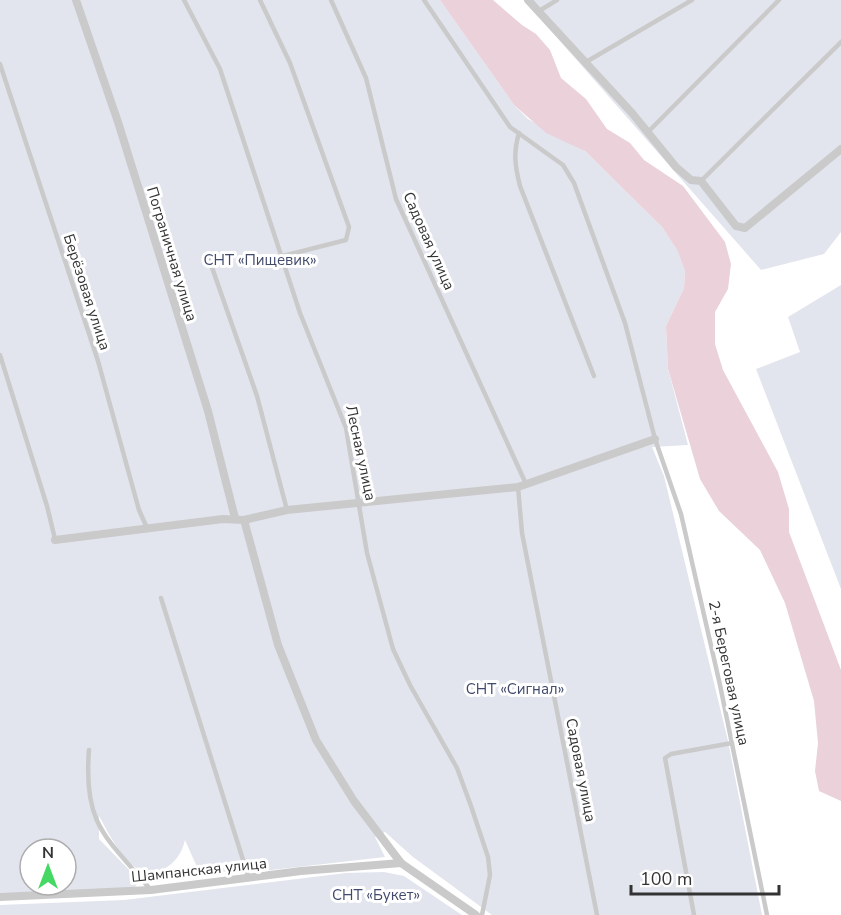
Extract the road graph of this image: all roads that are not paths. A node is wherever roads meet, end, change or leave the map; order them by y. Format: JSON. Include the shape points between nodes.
{"nodes":[{"id":1,"x":76,"y":0,"type":"edge"},
{"id":2,"x":192,"y":0,"type":"edge"},
{"id":3,"x":260,"y":0,"type":"edge"},
{"id":4,"x":331,"y":0,"type":"edge"},
{"id":5,"x":424,"y":0,"type":"edge"},
{"id":6,"x":528,"y":0,"type":"edge"},
{"id":7,"x":556,"y":0,"type":"edge"},
{"id":8,"x":692,"y":0,"type":"edge"},
{"id":9,"x":779,"y":0,"type":"edge"},
{"id":10,"x":185,"y":2,"type":"edge"},
{"id":11,"x":539,"y":11,"type":"junction"},
{"id":12,"x":841,"y":42,"type":"edge"},
{"id":13,"x":586,"y":62,"type":"junction"},
{"id":14,"x":0,"y":64,"type":"edge"},
{"id":15,"x":648,"y":132,"type":"junction"},
{"id":16,"x":519,"y":133,"type":"junction"},
{"id":17,"x":841,"y":149,"type":"edge"},
{"id":18,"x":701,"y":180,"type":"junction"},
{"id":19,"x":208,"y":256,"type":"dead end"},
{"id":20,"x":283,"y":256,"type":"junction"},
{"id":21,"x":0,"y":355,"type":"edge"},
{"id":22,"x":594,"y":376,"type":"dead end"},
{"id":23,"x":655,"y":439,"type":"junction"},
{"id":24,"x":522,"y":485,"type":"junction"},
{"id":25,"x":359,"y":502,"type":"junction"},
{"id":26,"x":287,"y":510,"type":"junction"},
{"id":27,"x":240,"y":519,"type":"junction"},
{"id":28,"x":148,"y":530,"type":"junction"},
{"id":29,"x":56,"y":540,"type":"joint"},
{"id":30,"x":161,"y":598,"type":"dead end"},
{"id":31,"x":732,"y":743,"type":"junction"},
{"id":32,"x":89,"y":750,"type":"dead end"},
{"id":33,"x":401,"y":863,"type":"junction"},
{"id":34,"x":249,"y":879,"type":"junction"},
{"id":35,"x":151,"y":890,"type":"junction"},
{"id":36,"x":0,"y":897,"type":"edge"},
{"id":37,"x":476,"y":915,"type":"edge"},
{"id":38,"x":482,"y":915,"type":"edge"},
{"id":39,"x":597,"y":915,"type":"edge"},
{"id":40,"x":694,"y":915,"type":"edge"},
{"id":41,"x":767,"y":915,"type":"edge"}],
"edges":[{"from":1,"to":27,"type":"street","name":"Пограничная улица"},
{"from":2,"to":10,"type":"lane"},
{"from":3,"to":20,"type":"lane","via":[[290,63],[349,227],[346,240]]},
{"from":4,"to":24,"type":"lane","name":"Садовая улица","via":[[366,78],[396,199]]},
{"from":5,"to":16,"type":"lane","name":"2-я Береговая улица","via":[[510,127]]},
{"from":6,"to":11,"type":"street"},
{"from":7,"to":11,"type":"lane"},
{"from":8,"to":13,"type":"lane"},
{"from":9,"to":15,"type":"lane"},
{"from":10,"to":20,"type":"lane","name":"Лесная улица","via":[[220,69]]},
{"from":11,"to":13,"type":"street"},
{"from":12,"to":18,"type":"lane"},
{"from":13,"to":15,"type":"street"},
{"from":14,"to":28,"type":"lane","name":"Берёзовая улица","via":[[98,362]]},
{"from":15,"to":18,"type":"street","via":[[676,168],[691,180]]},
{"from":16,"to":22,"type":"lane","via":[[515,156],[520,186]]},
{"from":16,"to":23,"type":"lane","name":"2-я Береговая улица","via":[[563,165],[574,183],[625,323]]},
{"from":17,"to":18,"type":"street","via":[[745,228],[736,225]]},
{"from":19,"to":26,"type":"lane","via":[[257,396]]},
{"from":20,"to":25,"type":"lane","name":"Лесная улица","via":[[300,313],[346,428]]},
{"from":21,"to":29,"type":"lane"},
{"from":23,"to":24,"type":"street"},
{"from":23,"to":31,"type":"lane","name":"2-я Береговая улица","via":[[681,514]]},
{"from":24,"to":25,"type":"street"},
{"from":24,"to":39,"type":"lane","name":"Садовая улица","via":[[522,532]]},
{"from":25,"to":26,"type":"street"},
{"from":25,"to":38,"type":"lane","name":"Лесная улица","via":[[367,553],[393,649],[457,768],[488,857],[490,882]]},
{"from":26,"to":27,"type":"street"},
{"from":27,"to":28,"type":"street"},
{"from":27,"to":33,"type":"street","name":"Пограничная улица","via":[[278,645],[316,740],[354,801]]},
{"from":28,"to":29,"type":"street"},
{"from":30,"to":34,"type":"lane"},
{"from":31,"to":40,"type":"lane","via":[[665,758]]},
{"from":31,"to":41,"type":"lane","name":"2-я Береговая улица"},
{"from":32,"to":35,"type":"lane","via":[[89,802],[94,819]]},
{"from":33,"to":34,"type":"street","name":"Шампанская улица"},
{"from":33,"to":37,"type":"street","name":"Пограничная улица"},
{"from":34,"to":35,"type":"street","name":"Шампанская улица"},
{"from":35,"to":36,"type":"street","name":"Шампанская улица"}]}
